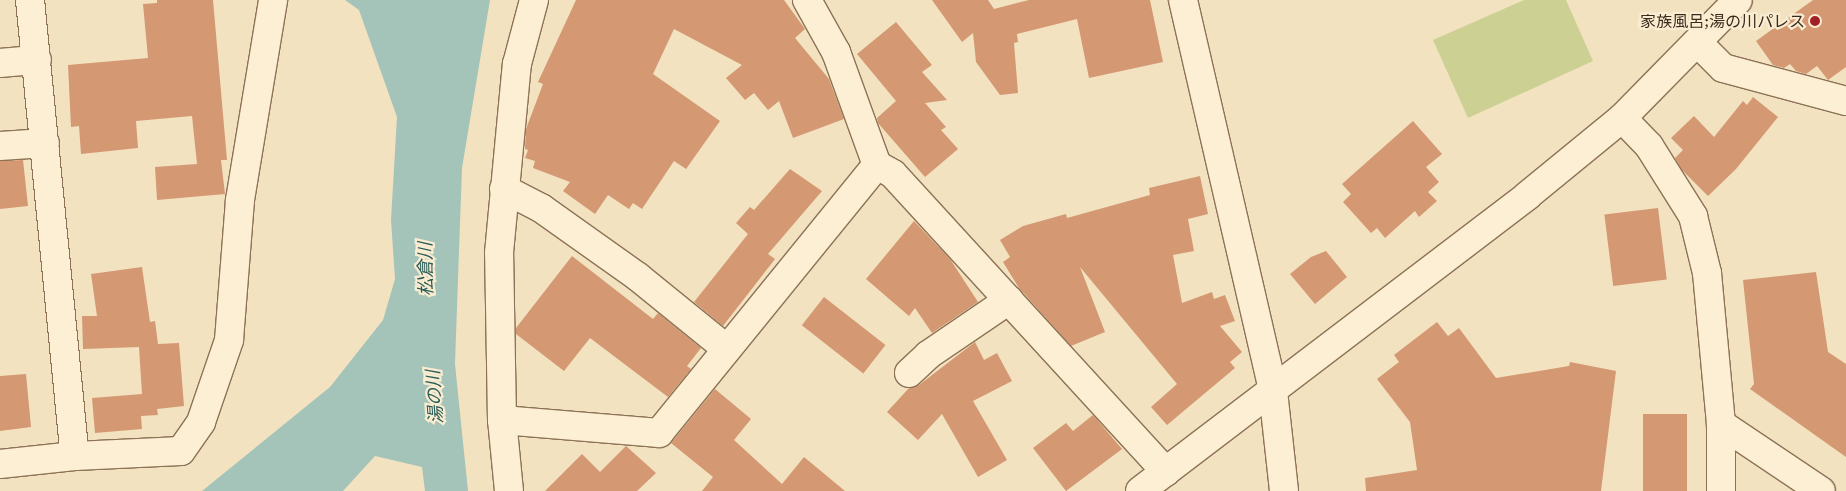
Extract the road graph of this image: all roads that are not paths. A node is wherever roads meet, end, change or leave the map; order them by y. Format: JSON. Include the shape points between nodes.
{"nodes":[{"id":1,"x":30,"y":0,"type":"edge"},
{"id":2,"x":273,"y":0,"type":"edge"},
{"id":3,"x":534,"y":0,"type":"edge"},
{"id":4,"x":807,"y":0,"type":"edge"},
{"id":5,"x":1184,"y":0,"type":"edge"},
{"id":6,"x":1738,"y":0,"type":"edge"},
{"id":7,"x":1698,"y":43,"type":"junction"},
{"id":8,"x":37,"y":60,"type":"junction"},
{"id":9,"x":0,"y":63,"type":"edge"},
{"id":10,"x":1846,"y":101,"type":"edge"},
{"id":11,"x":1622,"y":118,"type":"junction"},
{"id":12,"x":45,"y":143,"type":"junction"},
{"id":13,"x":0,"y":146,"type":"edge"},
{"id":14,"x":877,"y":165,"type":"junction"},
{"id":15,"x":504,"y":190,"type":"junction"},
{"id":16,"x":1008,"y":300,"type":"junction"},
{"id":17,"x":727,"y":349,"type":"junction"},
{"id":18,"x":909,"y":374,"type":"dead end"},
{"id":19,"x":1273,"y":391,"type":"junction"},
{"id":20,"x":502,"y":420,"type":"junction"},
{"id":21,"x":1721,"y":424,"type":"junction"},
{"id":22,"x":75,"y":456,"type":"junction"},
{"id":23,"x":0,"y":464,"type":"edge"},
{"id":24,"x":1166,"y":472,"type":"junction"},
{"id":25,"x":509,"y":491,"type":"edge"},
{"id":26,"x":1140,"y":491,"type":"edge"},
{"id":27,"x":1284,"y":491,"type":"edge"},
{"id":28,"x":1721,"y":491,"type":"edge"},
{"id":29,"x":1821,"y":491,"type":"edge"}],
"edges":[{"from":1,"to":8,"type":"street"},
{"from":2,"to":22,"type":"street","via":[[240,200],[229,340],[201,422],[182,451]]},
{"from":3,"to":15,"type":"street","via":[[517,64]]},
{"from":4,"to":14,"type":"street","via":[[836,52]]},
{"from":5,"to":19,"type":"street"},
{"from":6,"to":7,"type":"street"},
{"from":7,"to":10,"type":"street","via":[[1723,68]]},
{"from":7,"to":11,"type":"street"},
{"from":8,"to":9,"type":"street"},
{"from":8,"to":12,"type":"street"},
{"from":11,"to":19,"type":"street","via":[[1528,195]]},
{"from":11,"to":21,"type":"street","via":[[1649,146],[1693,216],[1707,273]]},
{"from":12,"to":13,"type":"street"},
{"from":12,"to":22,"type":"street"},
{"from":14,"to":16,"type":"street","via":[[893,174]]},
{"from":14,"to":17,"type":"street"},
{"from":15,"to":17,"type":"street","via":[[542,208],[638,277]]},
{"from":15,"to":20,"type":"street","via":[[499,253]]},
{"from":16,"to":18,"type":"street","via":[[928,354]]},
{"from":16,"to":24,"type":"street"},
{"from":17,"to":20,"type":"street","via":[[659,433]]},
{"from":19,"to":24,"type":"street"},
{"from":19,"to":27,"type":"street"},
{"from":20,"to":25,"type":"street"},
{"from":21,"to":28,"type":"street"},
{"from":21,"to":29,"type":"street"},
{"from":22,"to":23,"type":"street"},
{"from":24,"to":26,"type":"street"}]}
